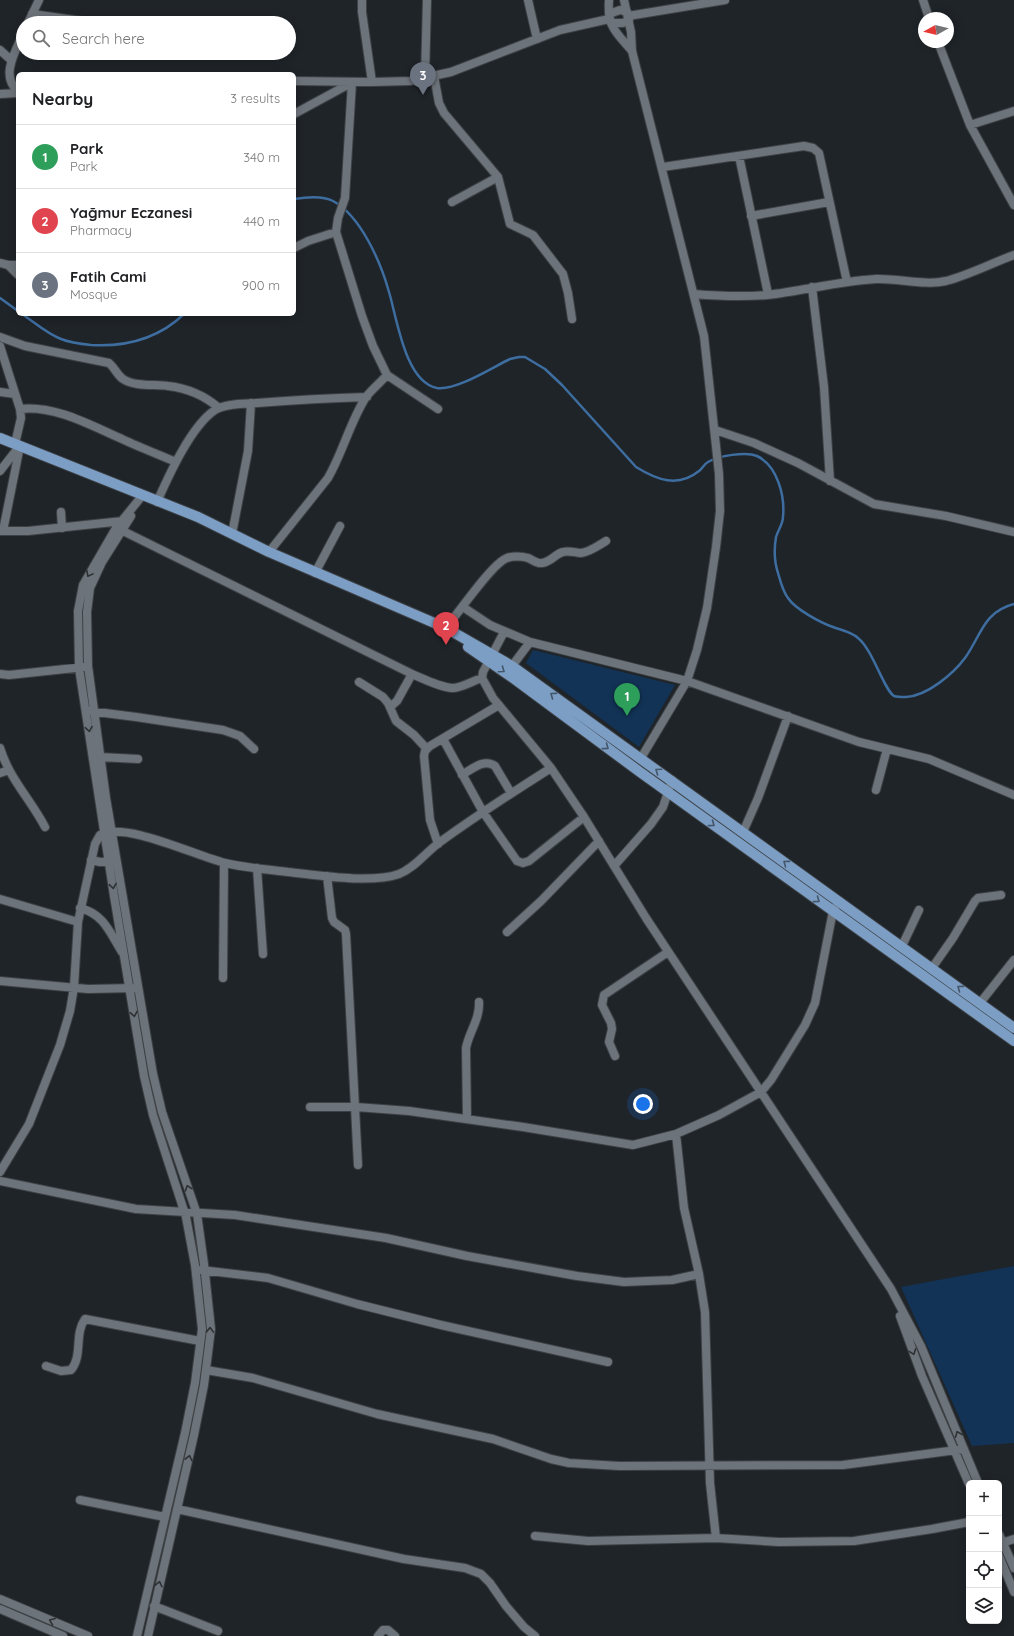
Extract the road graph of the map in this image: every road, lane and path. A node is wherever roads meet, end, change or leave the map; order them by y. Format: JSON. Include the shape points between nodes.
{"nodes":[{"id":1,"x":39,"y":0,"type":"edge"},
{"id":2,"x":362,"y":0,"type":"edge"},
{"id":3,"x":427,"y":0,"type":"edge"},
{"id":4,"x":528,"y":0,"type":"edge"},
{"id":5,"x":609,"y":0,"type":"edge"},
{"id":6,"x":624,"y":0,"type":"edge"},
{"id":7,"x":725,"y":0,"type":"edge"},
{"id":8,"x":923,"y":0,"type":"edge"},
{"id":9,"x":927,"y":12,"type":"edge"},
{"id":10,"x":32,"y":14,"type":"joint"},
{"id":11,"x":46,"y":16,"type":"edge"},
{"id":12,"x":628,"y":16,"type":"junction"},
{"id":13,"x":610,"y":19,"type":"junction"},
{"id":14,"x":537,"y":39,"type":"junction"},
{"id":15,"x":940,"y":48,"type":"edge"},
{"id":16,"x":0,"y":50,"type":"edge"},
{"id":17,"x":16,"y":50,"type":"edge"},
{"id":18,"x":632,"y":51,"type":"junction"},
{"id":19,"x":10,"y":63,"type":"junction"},
{"id":20,"x":0,"y":74,"type":"edge"},
{"id":21,"x":434,"y":76,"type":"junction"},
{"id":22,"x":425,"y":78,"type":"junction"},
{"id":23,"x":296,"y":81,"type":"edge"},
{"id":24,"x":352,"y":82,"type":"junction"},
{"id":25,"x":372,"y":82,"type":"junction"},
{"id":26,"x":16,"y":90,"type":"edge"},
{"id":27,"x":16,"y":92,"type":"edge"},
{"id":28,"x":0,"y":94,"type":"edge"},
{"id":29,"x":1014,"y":111,"type":"edge"},
{"id":30,"x":296,"y":113,"type":"edge"},
{"id":31,"x":970,"y":125,"type":"junction"},
{"id":32,"x":739,"y":156,"type":"junction"},
{"id":33,"x":662,"y":167,"type":"junction"},
{"id":34,"x":498,"y":177,"type":"junction"},
{"id":35,"x":452,"y":202,"type":"dead end"},
{"id":36,"x":829,"y":202,"type":"junction"},
{"id":37,"x":1014,"y":205,"type":"edge"},
{"id":38,"x":751,"y":216,"type":"junction"},
{"id":39,"x":336,"y":232,"type":"junction"},
{"id":40,"x":296,"y":247,"type":"edge"},
{"id":41,"x":1014,"y":255,"type":"edge"},
{"id":42,"x":4,"y":264,"type":"edge"},
{"id":43,"x":16,"y":265,"type":"edge"},
{"id":44,"x":16,"y":273,"type":"edge"},
{"id":45,"x":847,"y":282,"type":"junction"},
{"id":46,"x":812,"y":288,"type":"junction"},
{"id":47,"x":694,"y":294,"type":"junction"},
{"id":48,"x":768,"y":294,"type":"junction"},
{"id":49,"x":572,"y":319,"type":"dead end"},
{"id":50,"x":0,"y":337,"type":"edge"},
{"id":51,"x":0,"y":346,"type":"edge"},
{"id":52,"x":388,"y":375,"type":"junction"},
{"id":53,"x":0,"y":392,"type":"edge"},
{"id":54,"x":15,"y":394,"type":"junction"},
{"id":55,"x":367,"y":397,"type":"junction"},
{"id":56,"x":251,"y":403,"type":"junction"},
{"id":57,"x":218,"y":408,"type":"junction"},
{"id":58,"x":20,"y":409,"type":"junction"},
{"id":59,"x":438,"y":409,"type":"dead end"},
{"id":60,"x":715,"y":430,"type":"junction"},
{"id":61,"x":0,"y":438,"type":"edge"},
{"id":62,"x":17,"y":445,"type":"junction"},
{"id":63,"x":176,"y":462,"type":"junction"},
{"id":64,"x":0,"y":471,"type":"edge"},
{"id":65,"x":830,"y":481,"type":"junction"},
{"id":66,"x":142,"y":496,"type":"junction"},
{"id":67,"x":157,"y":502,"type":"junction"},
{"id":68,"x":61,"y":512,"type":"dead end"},
{"id":69,"x":122,"y":524,"type":"junction"},
{"id":70,"x":340,"y":526,"type":"dead end"},
{"id":71,"x":62,"y":528,"type":"junction"},
{"id":72,"x":1,"y":531,"type":"edge"},
{"id":73,"x":1014,"y":532,"type":"edge"},
{"id":74,"x":232,"y":534,"type":"junction"},
{"id":75,"x":606,"y":541,"type":"dead end"},
{"id":76,"x":269,"y":552,"type":"junction"},
{"id":77,"x":315,"y":572,"type":"junction"},
{"id":78,"x":463,"y":607,"type":"junction"},
{"id":79,"x":444,"y":630,"type":"junction"},
{"id":80,"x":504,"y":632,"type":"junction"},
{"id":81,"x":530,"y":642,"type":"junction"},
{"id":82,"x":490,"y":657,"type":"junction"},
{"id":83,"x":88,"y":666,"type":"junction"},
{"id":84,"x":512,"y":666,"type":"junction"},
{"id":85,"x":80,"y":668,"type":"junction"},
{"id":86,"x":0,"y":674,"type":"edge"},
{"id":87,"x":412,"y":674,"type":"junction"},
{"id":88,"x":482,"y":678,"type":"junction"},
{"id":89,"x":687,"y":681,"type":"junction"},
{"id":90,"x":359,"y":682,"type":"dead end"},
{"id":91,"x":499,"y":705,"type":"junction"},
{"id":92,"x":390,"y":707,"type":"junction"},
{"id":93,"x":90,"y":712,"type":"junction"},
{"id":94,"x":788,"y":716,"type":"junction"},
{"id":95,"x":443,"y":739,"type":"junction"},
{"id":96,"x":0,"y":748,"type":"edge"},
{"id":97,"x":254,"y":749,"type":"dead end"},
{"id":98,"x":427,"y":749,"type":"junction"},
{"id":99,"x":887,"y":749,"type":"junction"},
{"id":100,"x":100,"y":757,"type":"junction"},
{"id":101,"x":641,"y":758,"type":"junction"},
{"id":102,"x":138,"y":760,"type":"dead end"},
{"id":103,"x":551,"y":768,"type":"junction"},
{"id":104,"x":9,"y":770,"type":"junction"},
{"id":105,"x":0,"y":773,"type":"edge"},
{"id":106,"x":462,"y":775,"type":"junction"},
{"id":107,"x":672,"y":780,"type":"junction"},
{"id":108,"x":876,"y":790,"type":"dead end"},
{"id":109,"x":667,"y":792,"type":"junction"},
{"id":110,"x":512,"y":793,"type":"junction"},
{"id":111,"x":1014,"y":795,"type":"edge"},
{"id":112,"x":482,"y":812,"type":"junction"},
{"id":113,"x":584,"y":817,"type":"junction"},
{"id":114,"x":45,"y":827,"type":"dead end"},
{"id":115,"x":108,"y":832,"type":"junction"},
{"id":116,"x":743,"y":832,"type":"junction"},
{"id":117,"x":599,"y":842,"type":"junction"},
{"id":118,"x":438,"y":844,"type":"junction"},
{"id":119,"x":91,"y":860,"type":"junction"},
{"id":120,"x":113,"y":861,"type":"junction"},
{"id":121,"x":224,"y":863,"type":"junction"},
{"id":122,"x":614,"y":866,"type":"junction"},
{"id":123,"x":256,"y":868,"type":"junction"},
{"id":124,"x":327,"y":876,"type":"junction"},
{"id":125,"x":1001,"y":896,"type":"dead end"},
{"id":126,"x":0,"y":899,"type":"edge"},
{"id":127,"x":838,"y":901,"type":"junction"},
{"id":128,"x":80,"y":908,"type":"junction"},
{"id":129,"x":919,"y":910,"type":"dead end"},
{"id":130,"x":833,"y":911,"type":"junction"},
{"id":131,"x":78,"y":922,"type":"junction"},
{"id":132,"x":507,"y":932,"type":"dead end"},
{"id":133,"x":902,"y":946,"type":"junction"},
{"id":134,"x":668,"y":952,"type":"junction"},
{"id":135,"x":263,"y":954,"type":"dead end"},
{"id":136,"x":124,"y":956,"type":"junction"},
{"id":137,"x":1014,"y":962,"type":"edge"},
{"id":138,"x":932,"y":968,"type":"junction"},
{"id":139,"x":224,"y":978,"type":"dead end"},
{"id":140,"x":0,"y":981,"type":"edge"},
{"id":141,"x":74,"y":988,"type":"junction"},
{"id":142,"x":130,"y":988,"type":"junction"},
{"id":143,"x":140,"y":988,"type":"junction"},
{"id":144,"x":479,"y":1002,"type":"dead end"},
{"id":145,"x":980,"y":1003,"type":"junction"},
{"id":146,"x":1014,"y":1028,"type":"edge"},
{"id":147,"x":1014,"y":1041,"type":"edge"},
{"id":148,"x":615,"y":1056,"type":"dead end"},
{"id":149,"x":760,"y":1092,"type":"junction"},
{"id":150,"x":356,"y":1106,"type":"junction"},
{"id":151,"x":310,"y":1107,"type":"dead end"},
{"id":152,"x":467,"y":1119,"type":"junction"},
{"id":153,"x":676,"y":1134,"type":"junction"},
{"id":154,"x":358,"y":1164,"type":"dead end"},
{"id":155,"x":1,"y":1168,"type":"edge"},
{"id":156,"x":0,"y":1181,"type":"edge"},
{"id":157,"x":185,"y":1213,"type":"junction"},
{"id":158,"x":197,"y":1214,"type":"junction"},
{"id":159,"x":196,"y":1270,"type":"junction"},
{"id":160,"x":205,"y":1270,"type":"junction"},
{"id":161,"x":699,"y":1274,"type":"junction"},
{"id":162,"x":890,"y":1289,"type":"junction"},
{"id":163,"x":200,"y":1341,"type":"junction"},
{"id":164,"x":608,"y":1362,"type":"dead end"},
{"id":165,"x":46,"y":1366,"type":"dead end"},
{"id":166,"x":206,"y":1370,"type":"junction"},
{"id":167,"x":964,"y":1449,"type":"junction"},
{"id":168,"x":955,"y":1451,"type":"junction"},
{"id":169,"x":709,"y":1466,"type":"junction"},
{"id":170,"x":967,"y":1480,"type":"edge"},
{"id":171,"x":977,"y":1480,"type":"edge"},
{"id":172,"x":80,"y":1500,"type":"dead end"},
{"id":173,"x":177,"y":1509,"type":"junction"},
{"id":174,"x":165,"y":1517,"type":"junction"},
{"id":175,"x":966,"y":1523,"type":"edge"},
{"id":176,"x":535,"y":1536,"type":"dead end"},
{"id":177,"x":716,"y":1538,"type":"junction"},
{"id":178,"x":1014,"y":1539,"type":"edge"},
{"id":179,"x":1002,"y":1544,"type":"edge"},
{"id":180,"x":1002,"y":1546,"type":"edge"},
{"id":181,"x":1002,"y":1563,"type":"edge"},
{"id":182,"x":1014,"y":1568,"type":"edge"},
{"id":183,"x":1014,"y":1592,"type":"edge"},
{"id":184,"x":0,"y":1599,"type":"edge"},
{"id":185,"x":154,"y":1606,"type":"junction"},
{"id":186,"x":0,"y":1609,"type":"edge"},
{"id":187,"x":218,"y":1631,"type":"dead end"},
{"id":188,"x":63,"y":1636,"type":"edge"},
{"id":189,"x":88,"y":1636,"type":"edge"},
{"id":190,"x":137,"y":1636,"type":"edge"},
{"id":191,"x":148,"y":1636,"type":"edge"},
{"id":192,"x":378,"y":1636,"type":"edge"},
{"id":193,"x":395,"y":1636,"type":"edge"},
{"id":194,"x":535,"y":1636,"type":"edge"}],
"edges":[{"from":1,"to":10,"type":"street"},
{"from":2,"to":25,"type":"street"},
{"from":3,"to":22,"type":"street"},
{"from":4,"to":14,"type":"street"},
{"from":5,"to":13,"type":"street"},
{"from":6,"to":12,"type":"street"},
{"from":7,"to":12,"type":"street"},
{"from":8,"to":9,"type":"street"},
{"from":10,"to":11,"type":"street"},
{"from":12,"to":13,"type":"street","via":[[623,23]]},
{"from":12,"to":13,"type":"street","via":[[620,10]]},
{"from":12,"to":18,"type":"street"},
{"from":13,"to":14,"type":"street","via":[[560,30]]},
{"from":13,"to":18,"type":"street"},
{"from":14,"to":21,"type":"street"},
{"from":15,"to":31,"type":"street"},
{"from":16,"to":19,"type":"street"},
{"from":17,"to":19,"type":"street"},
{"from":18,"to":33,"type":"street"},
{"from":19,"to":20,"type":"street"},
{"from":19,"to":26,"type":"street","via":[[9,81]]},
{"from":21,"to":22,"type":"street"},
{"from":21,"to":34,"type":"street","via":[[439,103],[444,113]]},
{"from":22,"to":25,"type":"street"},
{"from":23,"to":24,"type":"street"},
{"from":24,"to":25,"type":"street"},
{"from":24,"to":30,"type":"street"},
{"from":24,"to":39,"type":"street","via":[[345,198]]},
{"from":27,"to":28,"type":"street"},
{"from":29,"to":31,"type":"street"},
{"from":31,"to":37,"type":"street"},
{"from":32,"to":33,"type":"street"},
{"from":32,"to":36,"type":"street","via":[[804,146],[813,148],[819,153]]},
{"from":32,"to":38,"type":"street"},
{"from":33,"to":47,"type":"street"},
{"from":34,"to":35,"type":"street"},
{"from":34,"to":49,"type":"street","via":[[510,224],[533,235],[563,274]]},
{"from":36,"to":38,"type":"street"},
{"from":36,"to":45,"type":"street"},
{"from":38,"to":48,"type":"street"},
{"from":39,"to":40,"type":"street"},
{"from":39,"to":52,"type":"street","via":[[362,316],[373,346]]},
{"from":41,"to":45,"type":"street","via":[[941,281],[895,279]]},
{"from":42,"to":43,"type":"street"},
{"from":42,"to":44,"type":"street"},
{"from":45,"to":46,"type":"street"},
{"from":46,"to":48,"type":"street"},
{"from":46,"to":65,"type":"street","via":[[824,387]]},
{"from":47,"to":48,"type":"street"},
{"from":47,"to":60,"type":"street","via":[[704,336]]},
{"from":50,"to":57,"type":"street","via":[[25,346],[108,364],[128,381],[178,388],[198,395]]},
{"from":51,"to":54,"type":"street"},
{"from":52,"to":55,"type":"street"},
{"from":52,"to":59,"type":"street"},
{"from":53,"to":54,"type":"street"},
{"from":54,"to":58,"type":"street"},
{"from":55,"to":56,"type":"street"},
{"from":55,"to":76,"type":"street","via":[[328,478]]},
{"from":56,"to":57,"type":"street"},
{"from":56,"to":74,"type":"street","via":[[248,451]]},
{"from":57,"to":63,"type":"street","via":[[205,419]]},
{"from":58,"to":62,"type":"street"},
{"from":58,"to":63,"type":"street","via":[[44,410],[80,421]]},
{"from":60,"to":65,"type":"street","via":[[754,443]]},
{"from":60,"to":89,"type":"street","via":[[720,511],[707,608],[698,650]]},
{"from":61,"to":62,"type":"main road"},
{"from":62,"to":64,"type":"street"},
{"from":62,"to":66,"type":"main road"},
{"from":62,"to":72,"type":"street"},
{"from":63,"to":67,"type":"street"},
{"from":65,"to":73,"type":"street","via":[[881,506],[946,516]]},
{"from":66,"to":67,"type":"main road"},
{"from":66,"to":69,"type":"street"},
{"from":67,"to":74,"type":"main road","via":[[198,517]]},
{"from":68,"to":71,"type":"street"},
{"from":69,"to":71,"type":"street"},
{"from":69,"to":83,"type":"street","via":[[90,588],[87,612]]},
{"from":69,"to":85,"type":"street","one_way":true,"via":[[83,585],[78,611]]},
{"from":69,"to":87,"type":"street"},
{"from":70,"to":77,"type":"street"},
{"from":71,"to":72,"type":"street"},
{"from":74,"to":76,"type":"main road"},
{"from":75,"to":78,"type":"street","via":[[581,553],[563,552],[544,563],[537,563],[528,558],[507,558],[488,574]]},
{"from":76,"to":77,"type":"main road"},
{"from":77,"to":79,"type":"main road","via":[[423,618]]},
{"from":78,"to":79,"type":"street"},
{"from":78,"to":80,"type":"street"},
{"from":79,"to":82,"type":"main road"},
{"from":80,"to":81,"type":"street"},
{"from":80,"to":82,"type":"street"},
{"from":81,"to":84,"type":"street"},
{"from":81,"to":89,"type":"street"},
{"from":82,"to":84,"type":"main road"},
{"from":82,"to":88,"type":"street"},
{"from":82,"to":109,"type":"main road","one_way":true},
{"from":83,"to":85,"type":"street"},
{"from":83,"to":93,"type":"street"},
{"from":101,"to":84,"type":"main road","one_way":true},
{"from":85,"to":86,"type":"street"},
{"from":85,"to":93,"type":"street"},
{"from":87,"to":88,"type":"street","via":[[452,688]]},
{"from":87,"to":92,"type":"street","via":[[397,701]]},
{"from":88,"to":91,"type":"street"},
{"from":89,"to":94,"type":"street"},
{"from":89,"to":101,"type":"street"},
{"from":90,"to":92,"type":"street","via":[[383,697]]},
{"from":91,"to":95,"type":"street"},
{"from":91,"to":103,"type":"street"},
{"from":92,"to":98,"type":"street","via":[[396,721],[414,734]]},
{"from":93,"to":97,"type":"street","via":[[223,730],[240,736]]},
{"from":93,"to":100,"type":"street"},
{"from":93,"to":115,"type":"street","one_way":true},
{"from":94,"to":99,"type":"street","via":[[859,742]]},
{"from":94,"to":116,"type":"street"},
{"from":95,"to":98,"type":"street"},
{"from":95,"to":106,"type":"street"},
{"from":96,"to":104,"type":"street"},
{"from":98,"to":118,"type":"street","via":[[424,756],[430,820]]},
{"from":99,"to":108,"type":"street"},
{"from":99,"to":111,"type":"street","via":[[929,759]]},
{"from":100,"to":102,"type":"street"},
{"from":100,"to":115,"type":"street"},
{"from":107,"to":101,"type":"main road","one_way":true},
{"from":103,"to":110,"type":"street"},
{"from":103,"to":113,"type":"street"},
{"from":104,"to":105,"type":"street"},
{"from":104,"to":114,"type":"street"},
{"from":106,"to":110,"type":"street","via":[[482,764],[490,763],[495,766]]},
{"from":106,"to":112,"type":"street"},
{"from":107,"to":109,"type":"street"},
{"from":107,"to":116,"type":"main road"},
{"from":109,"to":122,"type":"street","via":[[663,807],[651,824]]},
{"from":109,"to":130,"type":"main road","one_way":true},
{"from":110,"to":112,"type":"street"},
{"from":112,"to":113,"type":"street","via":[[514,859],[522,863],[529,861]]},
{"from":112,"to":118,"type":"street"},
{"from":113,"to":117,"type":"street"},
{"from":115,"to":119,"type":"street","via":[[100,835]]},
{"from":115,"to":120,"type":"street"},
{"from":115,"to":121,"type":"street","via":[[149,837]]},
{"from":127,"to":116,"type":"main road","one_way":true},
{"from":117,"to":122,"type":"street"},
{"from":117,"to":132,"type":"street"},
{"from":118,"to":124,"type":"street","via":[[399,874],[364,878]]},
{"from":119,"to":120,"type":"street"},
{"from":119,"to":128,"type":"street"},
{"from":120,"to":136,"type":"street","one_way":true},
{"from":120,"to":143,"type":"street"},
{"from":121,"to":123,"type":"street"},
{"from":121,"to":139,"type":"street"},
{"from":122,"to":134,"type":"street"},
{"from":123,"to":124,"type":"street"},
{"from":123,"to":135,"type":"street"},
{"from":124,"to":150,"type":"street","via":[[332,918],[346,934]]},
{"from":125,"to":138,"type":"street","via":[[978,898],[975,901]]},
{"from":126,"to":131,"type":"street"},
{"from":127,"to":130,"type":"street"},
{"from":127,"to":133,"type":"main road"},
{"from":128,"to":131,"type":"street"},
{"from":128,"to":136,"type":"street","via":[[91,911],[100,918]]},
{"from":129,"to":133,"type":"street"},
{"from":130,"to":147,"type":"main road"},
{"from":130,"to":149,"type":"street","via":[[815,1003],[805,1025],[771,1080]]},
{"from":131,"to":141,"type":"street"},
{"from":133,"to":138,"type":"main road"},
{"from":134,"to":148,"type":"street","via":[[604,995],[602,1005],[611,1023],[609,1042]]},
{"from":134,"to":149,"type":"street"},
{"from":136,"to":142,"type":"street"},
{"from":137,"to":145,"type":"street"},
{"from":145,"to":138,"type":"main road","one_way":true},
{"from":140,"to":141,"type":"street"},
{"from":141,"to":142,"type":"street"},
{"from":141,"to":155,"type":"street","via":[[62,1038],[38,1103],[29,1124]]},
{"from":142,"to":143,"type":"street"},
{"from":142,"to":157,"type":"street","one_way":true,"via":[[153,1115]]},
{"from":158,"to":143,"type":"street","one_way":true,"via":[[162,1112],[153,1074]]},
{"from":144,"to":152,"type":"street","via":[[478,1016],[466,1048]]},
{"from":145,"to":146,"type":"main road"},
{"from":149,"to":153,"type":"street","via":[[719,1115]]},
{"from":149,"to":162,"type":"street"},
{"from":150,"to":151,"type":"street"},
{"from":150,"to":152,"type":"street"},
{"from":150,"to":154,"type":"street"},
{"from":152,"to":153,"type":"street","via":[[633,1145]]},
{"from":153,"to":161,"type":"street","via":[[684,1208]]},
{"from":156,"to":157,"type":"street","via":[[136,1209]]},
{"from":157,"to":158,"type":"street"},
{"from":157,"to":159,"type":"street"},
{"from":158,"to":160,"type":"street"},
{"from":158,"to":161,"type":"street","via":[[235,1215],[386,1238],[467,1256],[624,1282],[672,1280]]},
{"from":159,"to":160,"type":"street"},
{"from":159,"to":163,"type":"street","via":[[202,1328]]},
{"from":160,"to":164,"type":"street","via":[[268,1278],[356,1304]]},
{"from":166,"to":160,"type":"street","one_way":true,"via":[[211,1329]]},
{"from":161,"to":169,"type":"street","via":[[705,1320]]},
{"from":167,"to":162,"type":"street","one_way":true,"via":[[921,1346]]},
{"from":162,"to":168,"type":"street","one_way":true,"via":[[922,1376]]},
{"from":163,"to":165,"type":"street","via":[[85,1319],[81,1328],[77,1360],[72,1370],[61,1371]]},
{"from":163,"to":174,"type":"street","via":[[195,1383]]},
{"from":166,"to":169,"type":"street","via":[[253,1378],[377,1414],[493,1438],[569,1463]]},
{"from":173,"to":166,"type":"street","one_way":true},
{"from":167,"to":168,"type":"street"},
{"from":167,"to":171,"type":"street"},
{"from":168,"to":169,"type":"street","via":[[843,1465]]},
{"from":168,"to":170,"type":"street"},
{"from":169,"to":177,"type":"street"},
{"from":172,"to":174,"type":"street"},
{"from":185,"to":173,"type":"street","one_way":true},
{"from":173,"to":194,"type":"street","via":[[404,1559],[470,1570],[481,1574]]},
{"from":174,"to":190,"type":"street"},
{"from":175,"to":177,"type":"street","via":[[854,1541],[779,1542]]},
{"from":176,"to":177,"type":"street","via":[[588,1541]]},
{"from":178,"to":179,"type":"street"},
{"from":180,"to":182,"type":"street"},
{"from":181,"to":183,"type":"street"},
{"from":189,"to":184,"type":"street","one_way":true},
{"from":185,"to":187,"type":"street"},
{"from":185,"to":191,"type":"street"},
{"from":186,"to":188,"type":"street"},
{"from":192,"to":193,"type":"street","via":[[383,1630],[388,1630]]}]}
